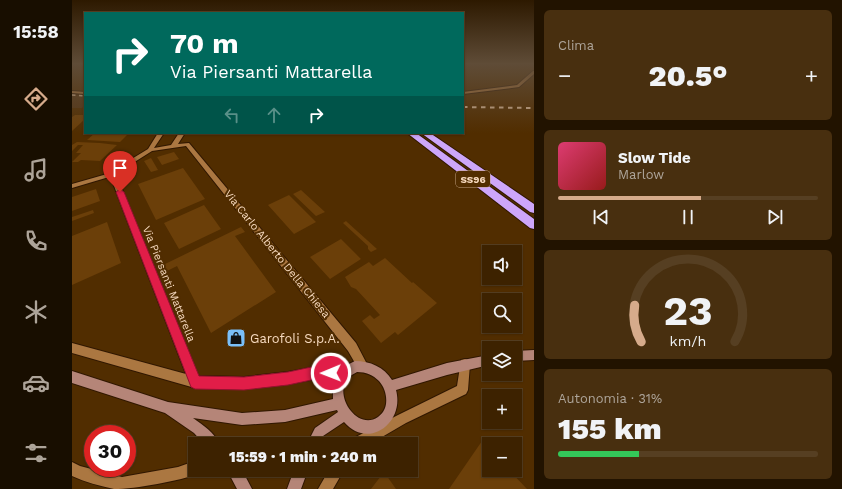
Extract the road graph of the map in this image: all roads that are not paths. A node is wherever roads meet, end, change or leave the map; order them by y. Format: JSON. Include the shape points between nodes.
{"nodes":[{"id":1,"x":512,"y":87,"type":"edge"},
{"id":2,"x":72,"y":92,"type":"edge"},
{"id":3,"x":84,"y":93,"type":"edge"},
{"id":4,"x":464,"y":93,"type":"edge"},
{"id":5,"x":161,"y":134,"type":"edge"},
{"id":6,"x":181,"y":134,"type":"edge"},
{"id":7,"x":412,"y":134,"type":"edge"},
{"id":8,"x":425,"y":134,"type":"edge"},
{"id":9,"x":174,"y":145,"type":"junction"},
{"id":10,"x":150,"y":150,"type":"junction"},
{"id":11,"x":109,"y":175,"type":"junction"},
{"id":12,"x":72,"y":186,"type":"edge"},
{"id":13,"x":534,"y":209,"type":"edge"},
{"id":14,"x":534,"y":225,"type":"edge"},
{"id":15,"x":72,"y":348,"type":"edge"},
{"id":16,"x":534,"y":355,"type":"edge"},
{"id":17,"x":522,"y":356,"type":"edge"},
{"id":18,"x":482,"y":361,"type":"edge"},
{"id":19,"x":465,"y":364,"type":"junction"},
{"id":20,"x":363,"y":366,"type":"junction"},
{"id":21,"x":342,"y":376,"type":"junction"},
{"id":22,"x":72,"y":377,"type":"edge"},
{"id":23,"x":195,"y":382,"type":"junction"},
{"id":24,"x":389,"y":387,"type":"junction"},
{"id":25,"x":168,"y":408,"type":"junction"},
{"id":26,"x":342,"y":409,"type":"junction"},
{"id":27,"x":206,"y":437,"type":"edge"},
{"id":28,"x":316,"y":437,"type":"edge"},
{"id":29,"x":370,"y":437,"type":"edge"},
{"id":30,"x":72,"y":469,"type":"edge"},
{"id":31,"x":188,"y":470,"type":"edge"},
{"id":32,"x":238,"y":477,"type":"edge"},
{"id":33,"x":298,"y":477,"type":"edge"},
{"id":34,"x":333,"y":477,"type":"edge"},
{"id":35,"x":121,"y":487,"type":"edge"},
{"id":36,"x":245,"y":489,"type":"edge"},
{"id":37,"x":294,"y":489,"type":"edge"},
{"id":38,"x":326,"y":489,"type":"edge"}],
"edges":[{"from":1,"to":4,"type":"street"},
{"from":2,"to":3,"type":"street"},
{"from":5,"to":10,"type":"street"},
{"from":6,"to":9,"type":"street"},
{"from":7,"to":14,"type":"highway","number":"SS96"},
{"from":8,"to":13,"type":"highway","number":"SS96"},
{"from":9,"to":10,"type":"street"},
{"from":9,"to":20,"type":"street","name":"Via Carlo Alberto Della Chiesa","via":[[187,144],[352,347]]},
{"from":10,"to":11,"type":"street"},
{"from":11,"to":12,"type":"street"},
{"from":11,"to":23,"type":"street","name":"Via Piersanti Mattarella","via":[[114,177]]},
{"from":15,"to":23,"type":"street"},
{"from":16,"to":17,"type":"street"},
{"from":18,"to":19,"type":"street"},
{"from":19,"to":24,"type":"street"},
{"from":19,"to":29,"type":"street","via":[[462,390]]},
{"from":20,"to":21,"type":"street","via":[[355,366]]},
{"from":20,"to":24,"type":"street","via":[[378,372]]},
{"from":21,"to":23,"type":"street","via":[[316,373],[244,383]]},
{"from":21,"to":26,"type":"street","via":[[338,393]]},
{"from":22,"to":25,"type":"street"},
{"from":24,"to":26,"type":"street","via":[[392,397],[391,408],[388,417],[381,424],[372,427],[362,426],[353,422]]},
{"from":25,"to":26,"type":"street","via":[[242,419]]},
{"from":25,"to":27,"type":"street"},
{"from":26,"to":28,"type":"street"},
{"from":30,"to":35,"type":"street"},
{"from":31,"to":35,"type":"street"},
{"from":32,"to":36,"type":"street"},
{"from":33,"to":37,"type":"street"},
{"from":34,"to":38,"type":"street"}]}
